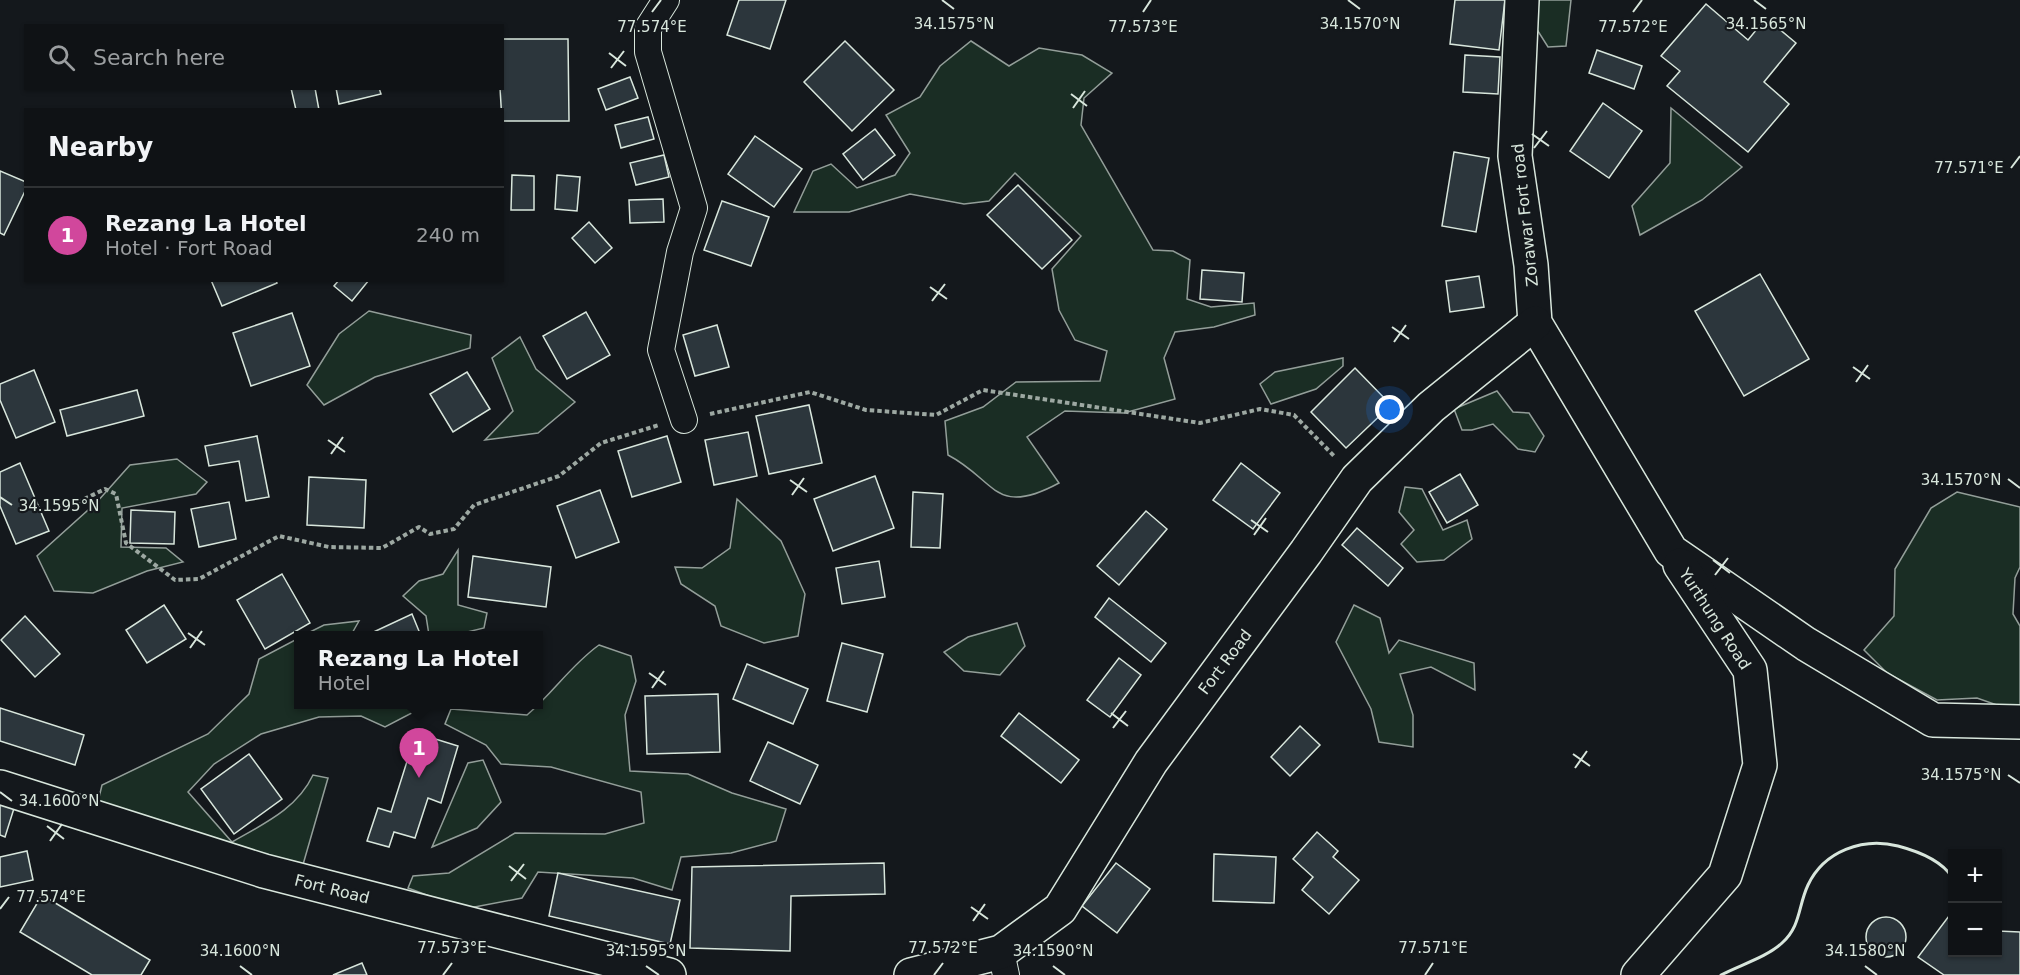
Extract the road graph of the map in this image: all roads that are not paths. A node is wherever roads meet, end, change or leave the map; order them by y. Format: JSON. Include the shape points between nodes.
{"nodes":[{"id":1,"x":666,"y":0,"type":"edge"},
{"id":2,"x":1522,"y":0,"type":"edge"},
{"id":3,"x":1535,"y":323,"type":"junction"},
{"id":4,"x":684,"y":420,"type":"road end"},
{"id":5,"x":1671,"y":551,"type":"junction"},
{"id":6,"x":2020,"y":722,"type":"edge"},
{"id":7,"x":0,"y":788,"type":"edge"},
{"id":8,"x":1003,"y":963,"type":"edge"},
{"id":9,"x":633,"y":971,"type":"edge"},
{"id":10,"x":669,"y":975,"type":"edge"},
{"id":11,"x":911,"y":975,"type":"edge"},
{"id":12,"x":1638,"y":975,"type":"edge"}],
"edges":[{"from":1,"to":4,"type":"street","via":[[648,28],[648,52],[694,208],[680,252],[662,350]]},
{"from":2,"to":3,"type":"street","name":"Zorawar Fort road","via":[[1515,156]]},
{"from":3,"to":5,"type":"street","name":"Yurthung Road"},
{"from":3,"to":8,"type":"street","name":"Fort Road","via":[[1431,407],[1356,479],[1151,762],[1060,909]]},
{"from":5,"to":6,"type":"street","via":[[1806,644],[1933,720]]},
{"from":5,"to":12,"type":"street","name":"Yurthung Road","via":[[1750,670],[1760,765],[1725,875]]},
{"from":7,"to":9,"type":"street","name":"Fort Road","via":[[264,871]]},
{"from":8,"to":11,"type":"street","name":"Fort Road"},
{"from":9,"to":10,"type":"street","name":"Fort Road"}]}
